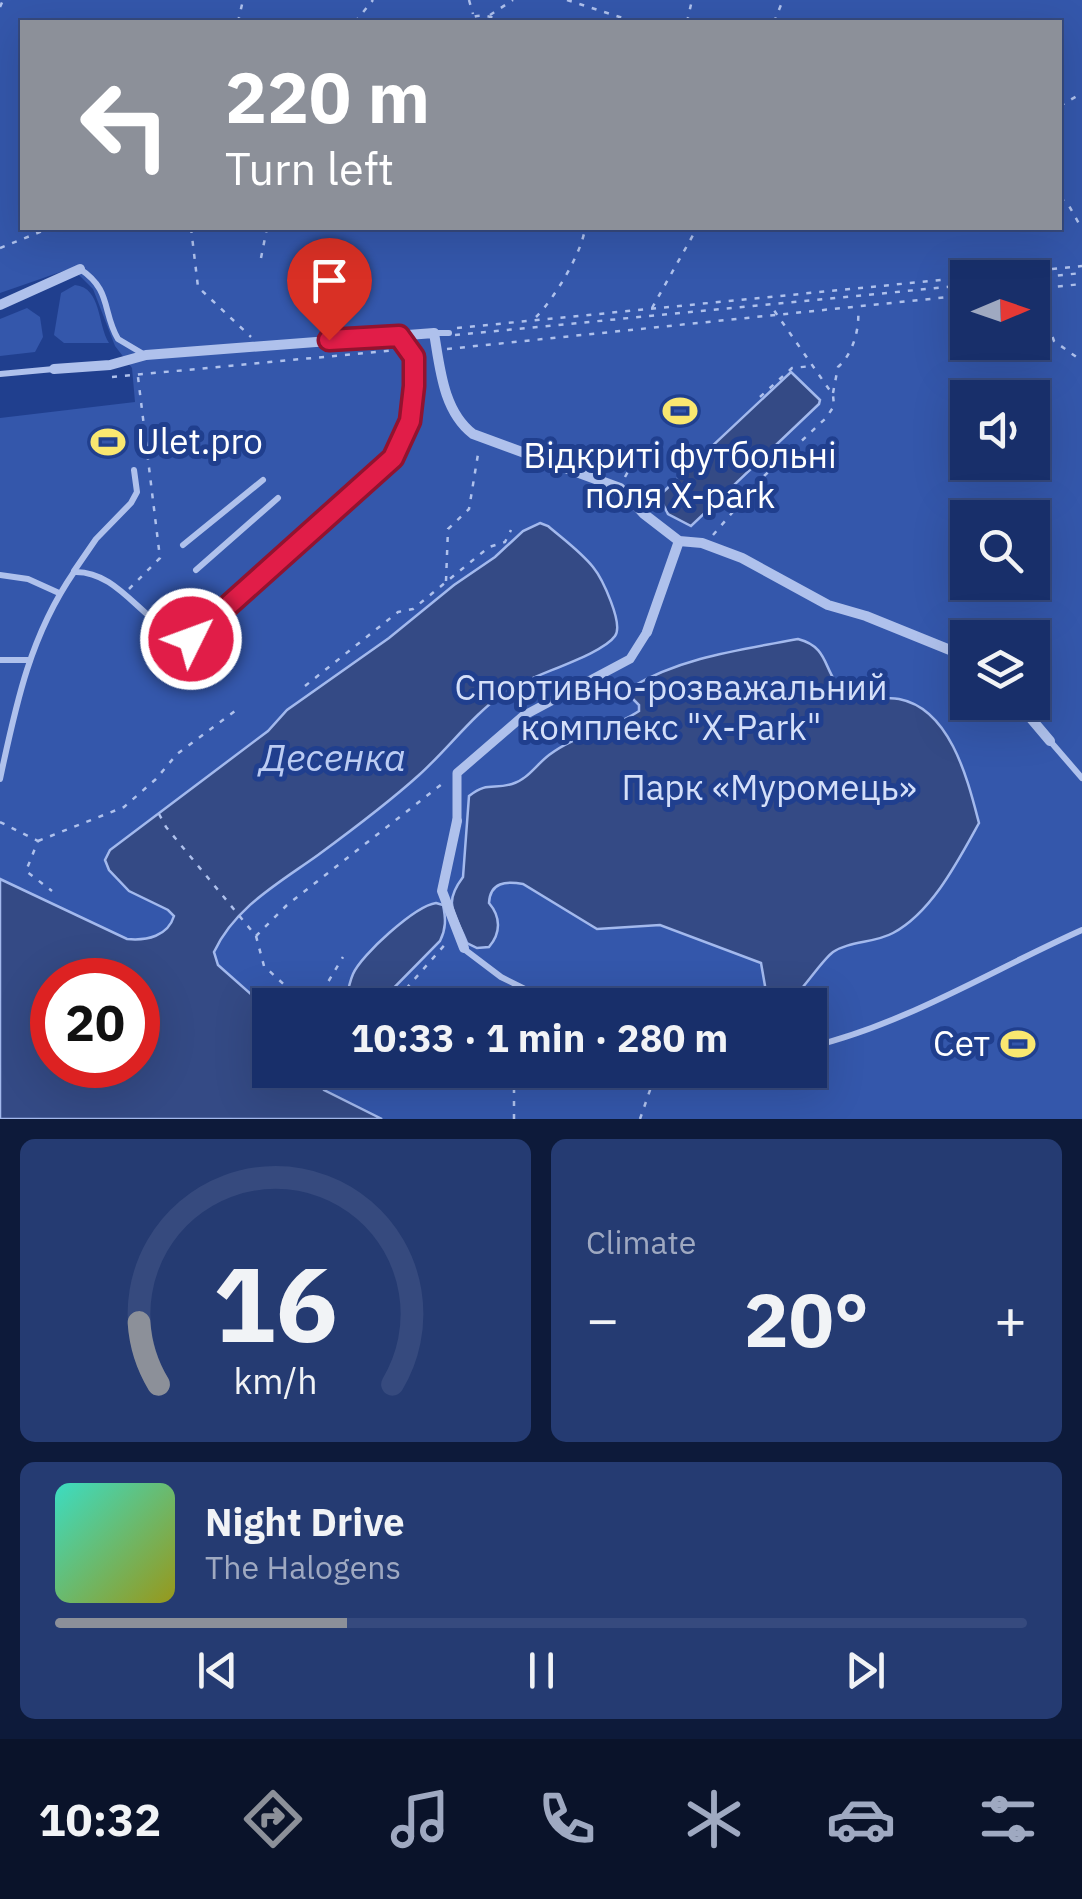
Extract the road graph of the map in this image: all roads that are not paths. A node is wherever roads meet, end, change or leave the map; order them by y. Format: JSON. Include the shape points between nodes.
{"nodes":[{"id":1,"x":80,"y":270,"type":"joint"},
{"id":2,"x":0,"y":305,"type":"edge"},
{"id":3,"x":450,"y":332,"type":"road end"},
{"id":4,"x":434,"y":333,"type":"junction"},
{"id":5,"x":399,"y":336,"type":"junction"},
{"id":6,"x":146,"y":355,"type":"junction"},
{"id":7,"x":54,"y":369,"type":"joint"},
{"id":8,"x":0,"y":374,"type":"edge"},
{"id":9,"x":134,"y":470,"type":"dead end"},
{"id":10,"x":263,"y":480,"type":"dead end"},
{"id":11,"x":278,"y":498,"type":"dead end"},
{"id":12,"x":679,"y":541,"type":"junction"},
{"id":13,"x":183,"y":545,"type":"dead end"},
{"id":14,"x":196,"y":570,"type":"dead end"},
{"id":15,"x":74,"y":572,"type":"junction"},
{"id":16,"x":0,"y":575,"type":"edge"},
{"id":17,"x":59,"y":593,"type":"junction"},
{"id":18,"x":647,"y":632,"type":"joint"},
{"id":19,"x":950,"y":650,"type":"edge"},
{"id":20,"x":0,"y":660,"type":"edge"},
{"id":21,"x":30,"y":660,"type":"junction"},
{"id":22,"x":1032,"y":720,"type":"edge"},
{"id":23,"x":1050,"y":741,"type":"joint"},
{"id":24,"x":0,"y":778,"type":"edge"},
{"id":25,"x":1082,"y":778,"type":"edge"},
{"id":26,"x":457,"y":821,"type":"joint"},
{"id":27,"x":1082,"y":930,"type":"edge"},
{"id":28,"x":464,"y":948,"type":"joint"},
{"id":29,"x":522,"y":988,"type":"edge"},
{"id":30,"x":827,"y":1043,"type":"edge"}],
"edges":[{"from":1,"to":2,"type":"street"},
{"from":1,"to":6,"type":"lane","via":[[104,293],[118,340]]},
{"from":3,"to":4,"type":"lane"},
{"from":4,"to":5,"type":"street"},
{"from":4,"to":12,"type":"street","via":[[448,401],[466,428],[620,488]]},
{"from":5,"to":6,"type":"street"},
{"from":5,"to":15,"type":"lane","via":[[414,357],[410,421],[393,458],[191,639],[173,633],[95,573]]},
{"from":6,"to":7,"type":"street"},
{"from":7,"to":8,"type":"lane"},
{"from":9,"to":15,"type":"lane","via":[[137,492],[130,504]]},
{"from":10,"to":13,"type":"lane"},
{"from":11,"to":14,"type":"lane"},
{"from":12,"to":18,"type":"street"},
{"from":12,"to":19,"type":"street","via":[[742,558],[828,605]]},
{"from":15,"to":17,"type":"lane"},
{"from":16,"to":17,"type":"lane","via":[[28,578]]},
{"from":17,"to":21,"type":"lane"},
{"from":18,"to":26,"type":"street","via":[[630,659],[523,716],[457,773]]},
{"from":20,"to":21,"type":"lane"},
{"from":21,"to":24,"type":"lane"},
{"from":22,"to":23,"type":"street"},
{"from":23,"to":25,"type":"lane"},
{"from":26,"to":28,"type":"street","via":[[442,891]]},
{"from":27,"to":30,"type":"lane","via":[[875,1028]]},
{"from":28,"to":29,"type":"lane"}]}
